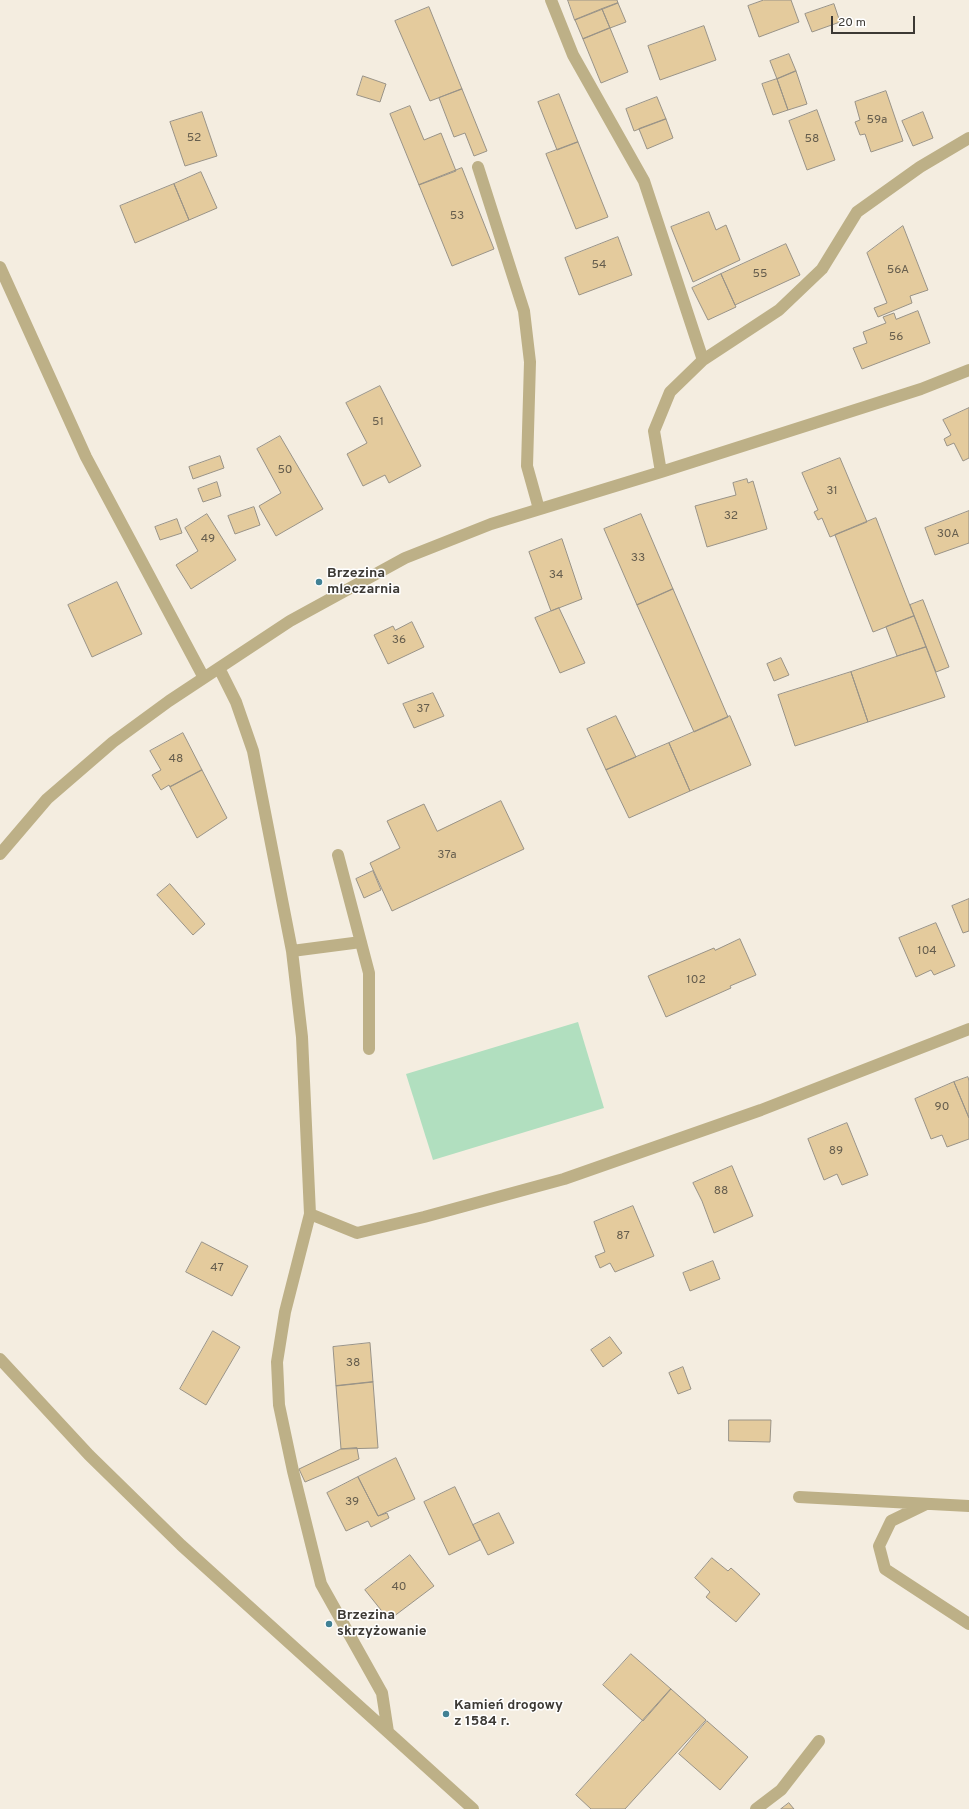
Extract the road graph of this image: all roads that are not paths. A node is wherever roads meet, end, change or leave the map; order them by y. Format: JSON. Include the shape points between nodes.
{"nodes":[{"id":1,"x":550,"y":0,"type":"edge"},
{"id":2,"x":969,"y":138,"type":"edge"},
{"id":3,"x":478,"y":167,"type":"dead end"},
{"id":4,"x":0,"y":267,"type":"edge"},
{"id":5,"x":703,"y":360,"type":"junction"},
{"id":6,"x":969,"y":370,"type":"edge"},
{"id":7,"x":661,"y":472,"type":"junction"},
{"id":8,"x":539,"y":508,"type":"junction"},
{"id":9,"x":219,"y":668,"type":"junction"},
{"id":10,"x":204,"y":678,"type":"junction"},
{"id":11,"x":0,"y":854,"type":"edge"},
{"id":12,"x":338,"y":855,"type":"dead end"},
{"id":13,"x":361,"y":942,"type":"junction"},
{"id":14,"x":292,"y":951,"type":"junction"},
{"id":15,"x":969,"y":1029,"type":"edge"},
{"id":16,"x":369,"y":1049,"type":"dead end"},
{"id":17,"x":310,"y":1214,"type":"junction"},
{"id":18,"x":0,"y":1359,"type":"edge"},
{"id":19,"x":799,"y":1498,"type":"dead end"},
{"id":20,"x":926,"y":1504,"type":"junction"},
{"id":21,"x":969,"y":1506,"type":"edge"},
{"id":22,"x":969,"y":1624,"type":"edge"},
{"id":23,"x":388,"y":1732,"type":"junction"},
{"id":24,"x":819,"y":1741,"type":"dead end"},
{"id":25,"x":473,"y":1809,"type":"edge"},
{"id":26,"x":756,"y":1809,"type":"edge"}],
"edges":[{"from":1,"to":5,"type":"street","via":[[573,55],[644,181]]},
{"from":2,"to":5,"type":"street","via":[[920,167],[857,212],[822,268],[779,310]]},
{"from":3,"to":8,"type":"street","via":[[524,311],[530,362],[527,466]]},
{"from":4,"to":10,"type":"street","via":[[86,458]]},
{"from":5,"to":7,"type":"street","via":[[670,392],[654,431]]},
{"from":6,"to":7,"type":"street","via":[[921,389]]},
{"from":7,"to":8,"type":"street"},
{"from":8,"to":9,"type":"street","via":[[405,558],[290,621]]},
{"from":9,"to":10,"type":"street"},
{"from":9,"to":14,"type":"street","via":[[236,702],[253,752]]},
{"from":10,"to":11,"type":"street","via":[[113,742],[47,799]]},
{"from":12,"to":13,"type":"street"},
{"from":13,"to":14,"type":"street"},
{"from":13,"to":16,"type":"street","via":[[369,973]]},
{"from":14,"to":17,"type":"street","via":[[302,1037]]},
{"from":15,"to":17,"type":"street","via":[[750,1114],[557,1181],[357,1233]]},
{"from":17,"to":23,"type":"street","via":[[285,1312],[277,1362],[279,1405],[321,1584],[382,1693]]},
{"from":18,"to":23,"type":"street","via":[[89,1455],[181,1545]]},
{"from":19,"to":20,"type":"street"},
{"from":20,"to":21,"type":"street"},
{"from":20,"to":22,"type":"street","via":[[891,1521],[879,1546],[885,1569]]},
{"from":23,"to":25,"type":"street"},
{"from":24,"to":26,"type":"street","via":[[781,1790]]}]}
